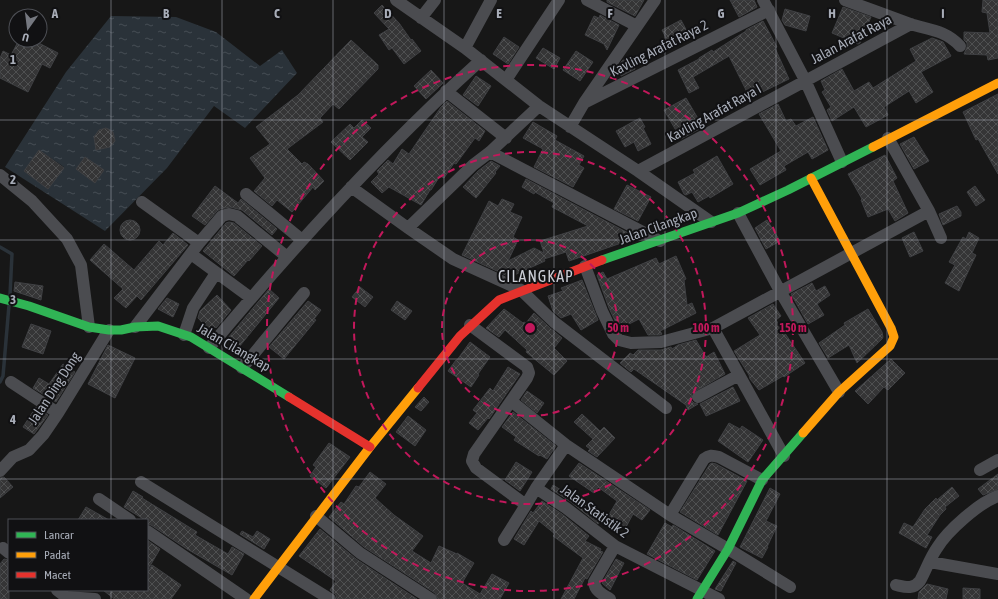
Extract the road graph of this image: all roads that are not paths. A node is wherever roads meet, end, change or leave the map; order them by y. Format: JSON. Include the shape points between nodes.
{"nodes":[{"id":1,"x":396,"y":0,"type":"edge"},
{"id":2,"x":435,"y":0,"type":"edge"},
{"id":3,"x":491,"y":0,"type":"edge"},
{"id":4,"x":559,"y":0,"type":"edge"},
{"id":5,"x":587,"y":0,"type":"edge"},
{"id":6,"x":655,"y":0,"type":"edge"},
{"id":7,"x":845,"y":0,"type":"edge"},
{"id":8,"x":766,"y":5,"type":"edge"},
{"id":9,"x":421,"y":18,"type":"junction"},
{"id":10,"x":910,"y":24,"type":"junction"},
{"id":11,"x":637,"y":26,"type":"junction"},
{"id":12,"x":960,"y":46,"type":"dead end"},
{"id":13,"x":465,"y":48,"type":"junction"},
{"id":14,"x":481,"y":60,"type":"junction"},
{"id":15,"x":506,"y":80,"type":"junction"},
{"id":16,"x":805,"y":80,"type":"junction"},
{"id":17,"x":998,"y":83,"type":"edge"},
{"id":18,"x":446,"y":91,"type":"junction"},
{"id":19,"x":584,"y":103,"type":"junction"},
{"id":20,"x":539,"y":106,"type":"junction"},
{"id":21,"x":570,"y":127,"type":"junction"},
{"id":22,"x":506,"y":138,"type":"junction"},
{"id":23,"x":888,"y":138,"type":"junction"},
{"id":24,"x":490,"y":152,"type":"junction"},
{"id":25,"x":842,"y":162,"type":"junction"},
{"id":26,"x":638,"y":171,"type":"junction"},
{"id":27,"x":0,"y":175,"type":"edge"},
{"id":28,"x":811,"y":178,"type":"junction"},
{"id":29,"x":351,"y":187,"type":"junction"},
{"id":30,"x":246,"y":194,"type":"dead end"},
{"id":31,"x":142,"y":202,"type":"dead end"},
{"id":32,"x":929,"y":211,"type":"junction"},
{"id":33,"x":738,"y":213,"type":"junction"},
{"id":34,"x":711,"y":222,"type":"junction"},
{"id":35,"x":408,"y":228,"type":"junction"},
{"id":36,"x":942,"y":238,"type":"dead end"},
{"id":37,"x":302,"y":240,"type":"junction"},
{"id":38,"x":660,"y":240,"type":"junction"},
{"id":39,"x":199,"y":243,"type":"junction"},
{"id":40,"x":851,"y":253,"type":"junction"},
{"id":41,"x":191,"y":254,"type":"junction"},
{"id":42,"x":287,"y":256,"type":"junction"},
{"id":43,"x":585,"y":266,"type":"junction"},
{"id":44,"x":216,"y":273,"type":"junction"},
{"id":45,"x":521,"y":290,"type":"junction"},
{"id":46,"x":780,"y":291,"type":"junction"},
{"id":47,"x":304,"y":293,"type":"dead end"},
{"id":48,"x":251,"y":298,"type":"junction"},
{"id":49,"x":7,"y":300,"type":"edge"},
{"id":50,"x":470,"y":325,"type":"junction"},
{"id":51,"x":89,"y":327,"type":"junction"},
{"id":52,"x":135,"y":327,"type":"junction"},
{"id":53,"x":713,"y":328,"type":"junction"},
{"id":54,"x":108,"y":330,"type":"junction"},
{"id":55,"x":184,"y":335,"type":"junction"},
{"id":56,"x":210,"y":348,"type":"junction"},
{"id":57,"x":242,"y":368,"type":"junction"},
{"id":58,"x":739,"y":375,"type":"junction"},
{"id":59,"x":10,"y":382,"type":"dead end"},
{"id":60,"x":839,"y":392,"type":"junction"},
{"id":61,"x":698,"y":397,"type":"dead end"},
{"id":62,"x":511,"y":401,"type":"junction"},
{"id":63,"x":666,"y":408,"type":"dead end"},
{"id":64,"x":58,"y":413,"type":"junction"},
{"id":65,"x":566,"y":445,"type":"junction"},
{"id":66,"x":370,"y":447,"type":"junction"},
{"id":67,"x":784,"y":456,"type":"junction"},
{"id":68,"x":998,"y":460,"type":"edge"},
{"id":69,"x":0,"y":470,"type":"edge"},
{"id":70,"x":980,"y":470,"type":"dead end"},
{"id":71,"x":762,"y":480,"type":"junction"},
{"id":72,"x":141,"y":482,"type":"dead end"},
{"id":73,"x":536,"y":488,"type":"junction"},
{"id":74,"x":998,"y":496,"type":"edge"},
{"id":75,"x":99,"y":499,"type":"dead end"},
{"id":76,"x":526,"y":506,"type":"junction"},
{"id":77,"x":670,"y":515,"type":"junction"},
{"id":78,"x":316,"y":516,"type":"junction"},
{"id":79,"x":129,"y":519,"type":"edge"},
{"id":80,"x":148,"y":532,"type":"edge"},
{"id":81,"x":504,"y":540,"type":"dead end"},
{"id":82,"x":615,"y":546,"type":"junction"},
{"id":83,"x":728,"y":549,"type":"junction"},
{"id":84,"x":930,"y":562,"type":"junction"},
{"id":85,"x":278,"y":567,"type":"junction"},
{"id":86,"x":998,"y":574,"type":"edge"},
{"id":87,"x":896,"y":585,"type":"dead end"},
{"id":88,"x":790,"y":587,"type":"dead end"},
{"id":89,"x":700,"y":594,"type":"edge"},
{"id":90,"x":62,"y":595,"type":"edge"},
{"id":91,"x":95,"y":599,"type":"edge"},
{"id":92,"x":246,"y":599,"type":"edge"},
{"id":93,"x":254,"y":599,"type":"edge"},
{"id":94,"x":330,"y":599,"type":"edge"},
{"id":95,"x":431,"y":599,"type":"edge"},
{"id":96,"x":610,"y":599,"type":"edge"},
{"id":97,"x":719,"y":599,"type":"edge"}],
"edges":[{"from":1,"to":9,"type":"street"},
{"from":2,"to":9,"type":"street"},
{"from":3,"to":13,"type":"street"},
{"from":4,"to":15,"type":"street"},
{"from":5,"to":11,"type":"street"},
{"from":6,"to":11,"type":"street"},
{"from":7,"to":10,"type":"street"},
{"from":8,"to":16,"type":"street"},
{"from":8,"to":19,"type":"street","name":"Kavling Arafat Raya 2"},
{"from":9,"to":13,"type":"street"},
{"from":10,"to":12,"type":"street","via":[[946,35]]},
{"from":10,"to":16,"type":"street","name":"Jalan Arafat Raya"},
{"from":11,"to":19,"type":"street"},
{"from":13,"to":14,"type":"street"},
{"from":14,"to":15,"type":"street"},
{"from":14,"to":18,"type":"street"},
{"from":15,"to":20,"type":"street"},
{"from":16,"to":25,"type":"street"},
{"from":16,"to":26,"type":"street","name":"Kavling Arafat Raya I"},
{"from":17,"to":23,"type":"street","name":"Jalan Cilangkap"},
{"from":18,"to":22,"type":"street"},
{"from":18,"to":29,"type":"street"},
{"from":19,"to":21,"type":"street"},
{"from":20,"to":21,"type":"street"},
{"from":20,"to":22,"type":"street"},
{"from":21,"to":26,"type":"street"},
{"from":22,"to":24,"type":"street"},
{"from":23,"to":25,"type":"street","name":"Jalan Cilangkap"},
{"from":23,"to":32,"type":"street"},
{"from":24,"to":35,"type":"street","via":[[473,165]]},
{"from":24,"to":38,"type":"street"},
{"from":25,"to":28,"type":"street","name":"Jalan Cilangkap"},
{"from":26,"to":34,"type":"street"},
{"from":27,"to":51,"type":"street","via":[[32,201],[66,239],[81,265]]},
{"from":28,"to":33,"type":"street","name":"Jalan Cilangkap"},
{"from":28,"to":40,"type":"street"},
{"from":29,"to":35,"type":"street"},
{"from":29,"to":37,"type":"street"},
{"from":30,"to":37,"type":"street"},
{"from":31,"to":39,"type":"street"},
{"from":32,"to":36,"type":"street"},
{"from":32,"to":40,"type":"street"},
{"from":33,"to":34,"type":"street","name":"Jalan Cilangkap"},
{"from":33,"to":46,"type":"street"},
{"from":34,"to":38,"type":"street","name":"Jalan Cilangkap"},
{"from":35,"to":45,"type":"street","via":[[453,259]]},
{"from":37,"to":42,"type":"street"},
{"from":38,"to":43,"type":"street","name":"Jalan Cilangkap"},
{"from":39,"to":41,"type":"street"},
{"from":39,"to":42,"type":"street","via":[[222,216],[229,214],[237,216]]},
{"from":40,"to":46,"type":"street"},
{"from":40,"to":60,"type":"street","via":[[891,328],[894,342]]},
{"from":41,"to":44,"type":"street"},
{"from":41,"to":52,"type":"street"},
{"from":42,"to":48,"type":"street"},
{"from":43,"to":45,"type":"street","name":"Jalan Cilangkap"},
{"from":43,"to":53,"type":"street","via":[[602,311],[613,334],[619,340],[631,343],[661,342]]},
{"from":44,"to":48,"type":"street"},
{"from":44,"to":55,"type":"street","via":[[193,308]]},
{"from":45,"to":50,"type":"street","name":"Jalan Cilangkap","via":[[499,300]]},
{"from":45,"to":63,"type":"street","via":[[554,322]]},
{"from":46,"to":53,"type":"street"},
{"from":46,"to":60,"type":"street"},
{"from":47,"to":57,"type":"street"},
{"from":48,"to":56,"type":"street"},
{"from":49,"to":51,"type":"street","name":"Jalan Cilangkap"},
{"from":50,"to":62,"type":"street","via":[[527,367],[527,378]]},
{"from":50,"to":66,"type":"street","name":"Jalan Cilangkap"},
{"from":51,"to":54,"type":"street","name":"Jalan Cilangkap"},
{"from":52,"to":54,"type":"street","name":"Jalan Cilangkap"},
{"from":52,"to":55,"type":"street","name":"Jalan Cilangkap","via":[[158,326]]},
{"from":53,"to":58,"type":"street"},
{"from":54,"to":64,"type":"street","name":"Jalan Ding Dong"},
{"from":55,"to":56,"type":"street","name":"Jalan Cilangkap"},
{"from":56,"to":57,"type":"street","name":"Jalan Cilangkap"},
{"from":57,"to":66,"type":"street","name":"Jalan Cilangkap"},
{"from":58,"to":61,"type":"street"},
{"from":58,"to":67,"type":"street"},
{"from":59,"to":64,"type":"street"},
{"from":60,"to":67,"type":"street"},
{"from":62,"to":65,"type":"street"},
{"from":62,"to":76,"type":"street","via":[[474,454],[472,461],[476,468]]},
{"from":64,"to":69,"type":"street","name":"Jalan Ding Dong","via":[[30,450],[13,457]]},
{"from":65,"to":73,"type":"street"},
{"from":65,"to":77,"type":"street"},
{"from":66,"to":78,"type":"street","name":"Jalan Cilangkap"},
{"from":67,"to":71,"type":"street"},
{"from":68,"to":70,"type":"street"},
{"from":71,"to":77,"type":"street","via":[[719,457],[708,456]]},
{"from":71,"to":83,"type":"street"},
{"from":72,"to":85,"type":"street"},
{"from":73,"to":76,"type":"street"},
{"from":73,"to":82,"type":"street","name":"Jalan Statistik 2"},
{"from":74,"to":84,"type":"street","via":[[972,511],[947,535]]},
{"from":75,"to":79,"type":"street"},
{"from":76,"to":81,"type":"street"},
{"from":77,"to":83,"type":"street"},
{"from":78,"to":85,"type":"street","name":"Jalan Cilangkap"},
{"from":78,"to":95,"type":"street","via":[[360,553]]},
{"from":80,"to":92,"type":"street"},
{"from":82,"to":89,"type":"street","name":"Jalan Statistik 2"},
{"from":82,"to":96,"type":"street","via":[[594,582],[600,593]]},
{"from":83,"to":88,"type":"street"},
{"from":83,"to":89,"type":"street"},
{"from":84,"to":86,"type":"street"},
{"from":84,"to":87,"type":"street","via":[[912,588]]},
{"from":85,"to":93,"type":"street","name":"Jalan Cilangkap"},
{"from":85,"to":94,"type":"street"},
{"from":89,"to":97,"type":"street","name":"Jalan Statistik 2"},
{"from":90,"to":91,"type":"street"}]}
